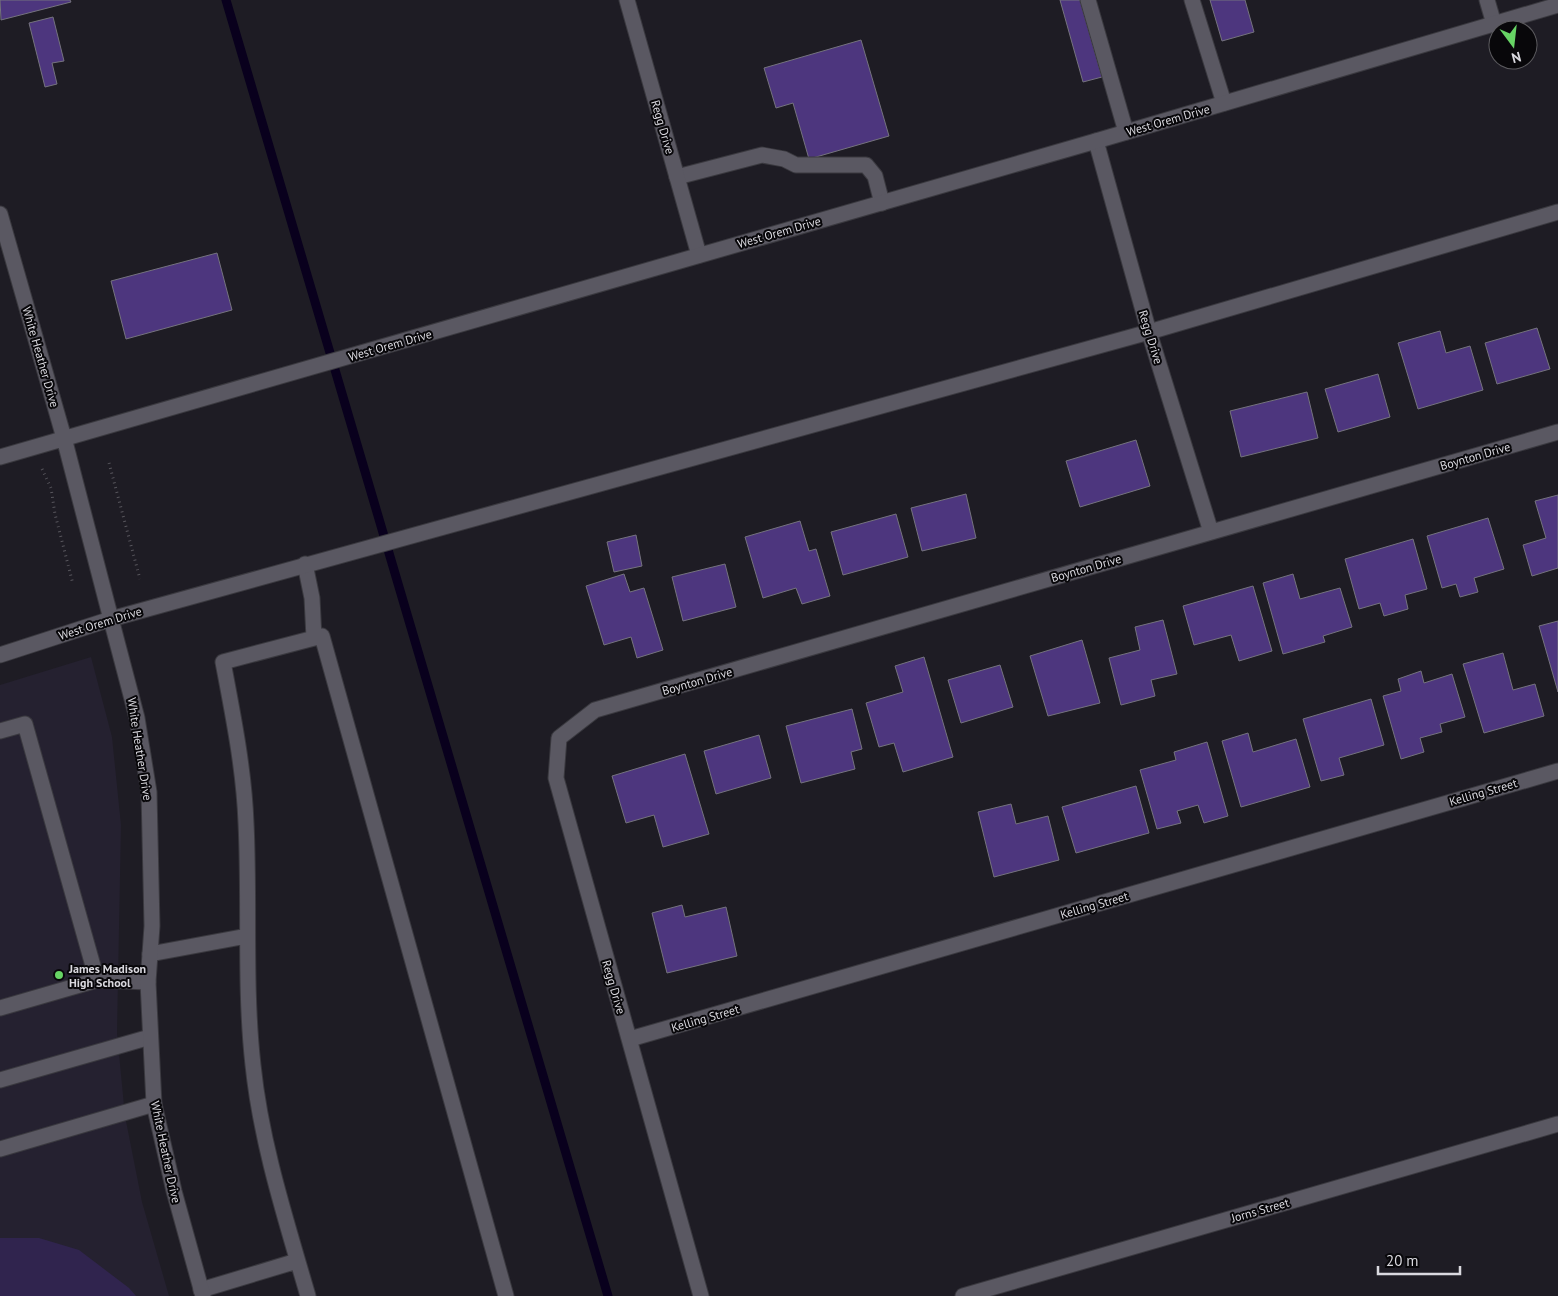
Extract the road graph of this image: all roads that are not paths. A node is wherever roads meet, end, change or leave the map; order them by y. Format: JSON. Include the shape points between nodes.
{"nodes":[{"id":1,"x":627,"y":0,"type":"edge"},
{"id":2,"x":1088,"y":0,"type":"edge"},
{"id":3,"x":1192,"y":0,"type":"edge"},
{"id":4,"x":1487,"y":0,"type":"edge"},
{"id":5,"x":1558,"y":5,"type":"edge"},
{"id":6,"x":1493,"y":20,"type":"edge"},
{"id":7,"x":1507,"y":20,"type":"edge"},
{"id":8,"x":1488,"y":26,"type":"edge"},
{"id":9,"x":1224,"y":103,"type":"junction"},
{"id":10,"x":1126,"y":132,"type":"junction"},
{"id":11,"x":1096,"y":141,"type":"junction"},
{"id":12,"x":677,"y":177,"type":"junction"},
{"id":13,"x":882,"y":202,"type":"junction"},
{"id":14,"x":1558,"y":212,"type":"edge"},
{"id":15,"x":0,"y":214,"type":"edge"},
{"id":16,"x":699,"y":255,"type":"junction"},
{"id":17,"x":1149,"y":332,"type":"junction"},
{"id":18,"x":1558,"y":432,"type":"edge"},
{"id":19,"x":64,"y":438,"type":"junction"},
{"id":20,"x":0,"y":457,"type":"edge"},
{"id":21,"x":1211,"y":532,"type":"junction"},
{"id":22,"x":305,"y":564,"type":"junction"},
{"id":23,"x":110,"y":619,"type":"junction"},
{"id":24,"x":314,"y":638,"type":"junction"},
{"id":25,"x":0,"y":655,"type":"edge"},
{"id":26,"x":614,"y":705,"type":"joint"},
{"id":27,"x":0,"y":731,"type":"edge"},
{"id":28,"x":1558,"y":771,"type":"edge"},
{"id":29,"x":247,"y":936,"type":"junction"},
{"id":30,"x":150,"y":954,"type":"junction"},
{"id":31,"x":97,"y":980,"type":"junction"},
{"id":32,"x":148,"y":982,"type":"junction"},
{"id":33,"x":0,"y":1008,"type":"edge"},
{"id":34,"x":150,"y":1037,"type":"junction"},
{"id":35,"x":630,"y":1040,"type":"junction"},
{"id":36,"x":0,"y":1080,"type":"edge"},
{"id":37,"x":154,"y":1104,"type":"junction"},
{"id":38,"x":1558,"y":1124,"type":"edge"},
{"id":39,"x":0,"y":1149,"type":"edge"},
{"id":40,"x":298,"y":1260,"type":"junction"},
{"id":41,"x":202,"y":1293,"type":"edge"},
{"id":42,"x":308,"y":1296,"type":"edge"},
{"id":43,"x":506,"y":1296,"type":"edge"},
{"id":44,"x":701,"y":1296,"type":"edge"},
{"id":45,"x":963,"y":1296,"type":"edge"}],
"edges":[{"from":1,"to":12,"type":"street","name":"Regg Drive"},
{"from":2,"to":10,"type":"street"},
{"from":3,"to":9,"type":"street"},
{"from":4,"to":6,"type":"street"},
{"from":5,"to":7,"type":"street","name":"West Orem Drive"},
{"from":8,"to":9,"type":"street","name":"West Orem Drive"},
{"from":9,"to":10,"type":"street","name":"West Orem Drive"},
{"from":10,"to":11,"type":"street","name":"West Orem Drive"},
{"from":11,"to":13,"type":"street","name":"West Orem Drive"},
{"from":11,"to":17,"type":"street","name":"Regg Drive"},
{"from":12,"to":13,"type":"street","via":[[762,155],[796,165],[866,164],[875,176]]},
{"from":12,"to":16,"type":"street","name":"Regg Drive"},
{"from":13,"to":16,"type":"street","name":"West Orem Drive"},
{"from":14,"to":17,"type":"street","name":"West Orem Drive"},
{"from":15,"to":19,"type":"street","name":"White Heather Drive"},
{"from":16,"to":19,"type":"street","name":"West Orem Drive"},
{"from":17,"to":21,"type":"street","name":"Regg Drive"},
{"from":17,"to":22,"type":"street","name":"West Orem Drive"},
{"from":18,"to":21,"type":"street","name":"Boynton Drive"},
{"from":19,"to":20,"type":"street","name":"West Orem Drive"},
{"from":19,"to":23,"type":"street","name":"White Heather Drive"},
{"from":21,"to":26,"type":"street","name":"Boynton Drive"},
{"from":22,"to":23,"type":"street","name":"West Orem Drive"},
{"from":22,"to":24,"type":"street","via":[[312,598]]},
{"from":23,"to":25,"type":"street","name":"West Orem Drive"},
{"from":23,"to":30,"type":"street","name":"White Heather Drive","via":[[137,718],[149,792]]},
{"from":24,"to":29,"type":"street","via":[[222,662],[237,736],[246,822]]},
{"from":24,"to":43,"type":"street","via":[[322,636]]},
{"from":26,"to":35,"type":"street","name":"Regg Drive","via":[[595,710],[559,738],[556,778]]},
{"from":27,"to":31,"type":"street","via":[[25,724]]},
{"from":28,"to":35,"type":"street","name":"Kelling Street"},
{"from":29,"to":30,"type":"street"},
{"from":29,"to":40,"type":"street","via":[[247,999],[263,1133]]},
{"from":30,"to":32,"type":"street","name":"White Heather Drive"},
{"from":31,"to":32,"type":"street"},
{"from":31,"to":33,"type":"street"},
{"from":32,"to":34,"type":"street","name":"White Heather Drive"},
{"from":34,"to":36,"type":"street"},
{"from":34,"to":37,"type":"street","name":"White Heather Drive"},
{"from":35,"to":44,"type":"street","name":"Regg Drive"},
{"from":37,"to":39,"type":"street"},
{"from":37,"to":41,"type":"street","name":"White Heather Drive"},
{"from":38,"to":45,"type":"street","name":"Jorns Street"},
{"from":40,"to":41,"type":"street"},
{"from":40,"to":42,"type":"street"}]}
